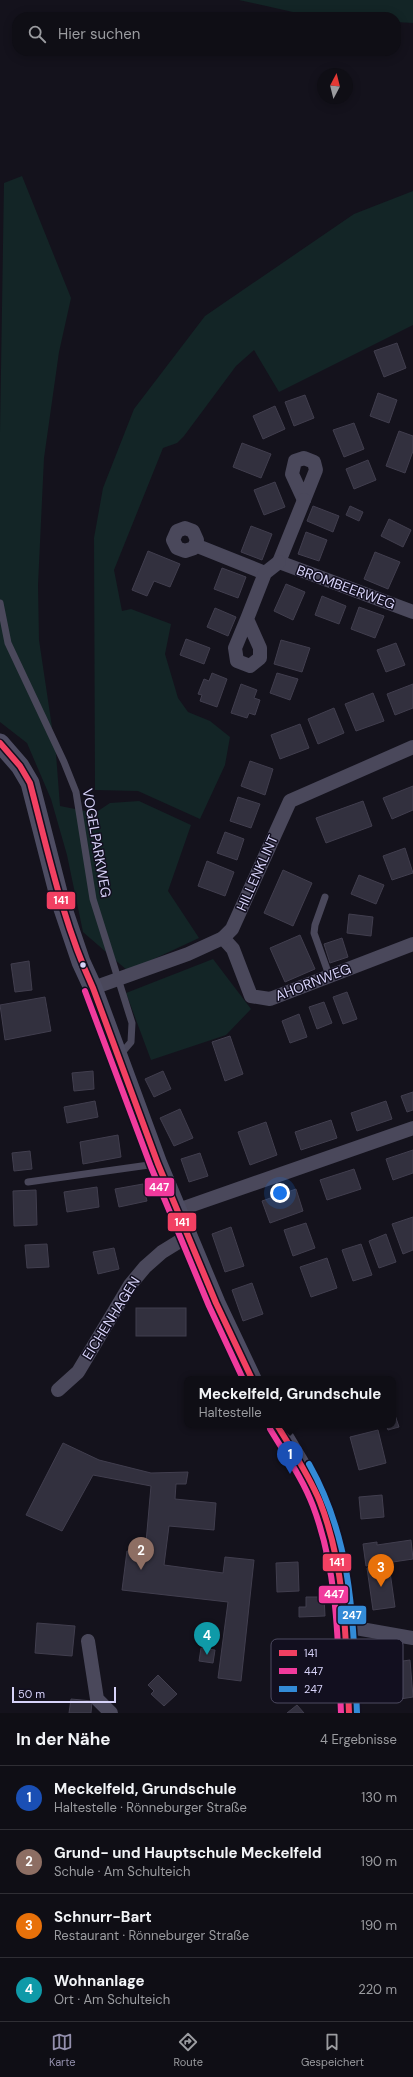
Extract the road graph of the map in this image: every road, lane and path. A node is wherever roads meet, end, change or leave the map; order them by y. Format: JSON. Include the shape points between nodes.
{"nodes":[{"id":1,"x":304,"y":500,"type":"dead end"},
{"id":2,"x":195,"y":545,"type":"dead end"},
{"id":3,"x":279,"y":562,"type":"junction"},
{"id":4,"x":265,"y":573,"type":"junction"},
{"id":5,"x":0,"y":603,"type":"edge"},
{"id":6,"x":413,"y":612,"type":"edge"},
{"id":7,"x":247,"y":619,"type":"dead end"},
{"id":8,"x":0,"y":743,"type":"edge"},
{"id":9,"x":413,"y":748,"type":"edge"},
{"id":10,"x":325,"y":898,"type":"dead end"},
{"id":11,"x":223,"y":938,"type":"junction"},
{"id":12,"x":413,"y":944,"type":"edge"},
{"id":13,"x":329,"y":975,"type":"junction"},
{"id":14,"x":117,"y":980,"type":"junction"},
{"id":15,"x":93,"y":988,"type":"junction"},
{"id":16,"x":118,"y":1057,"type":"junction"},
{"id":17,"x":413,"y":1128,"type":"edge"},
{"id":18,"x":158,"y":1164,"type":"junction"},
{"id":19,"x":28,"y":1182,"type":"dead end"},
{"id":20,"x":178,"y":1210,"type":"junction"},
{"id":21,"x":188,"y":1236,"type":"junction"},
{"id":22,"x":251,"y":1376,"type":"edge"},
{"id":23,"x":58,"y":1390,"type":"dead end"},
{"id":24,"x":279,"y":1428,"type":"edge"},
{"id":25,"x":344,"y":1626,"type":"junction"},
{"id":26,"x":413,"y":1638,"type":"edge"},
{"id":27,"x":345,"y":1639,"type":"edge"},
{"id":28,"x":88,"y":1641,"type":"dead end"},
{"id":29,"x":348,"y":1703,"type":"edge"},
{"id":30,"x":111,"y":1713,"type":"edge"},
{"id":31,"x":349,"y":1713,"type":"edge"}],
"edges":[{"from":1,"to":3,"type":"street","name":"BROMBEERWEG"},
{"from":2,"to":4,"type":"street"},
{"from":3,"to":4,"type":"street","name":"BROMBEERWEG"},
{"from":3,"to":6,"type":"street","name":"BROMBEERWEG"},
{"from":4,"to":7,"type":"street"},
{"from":5,"to":14,"type":"lane","name":"VOGELPARKWEG","via":[[8,644],[76,792],[93,900]]},
{"from":8,"to":15,"type":"street","via":[[20,766],[30,783],[60,900],[81,962]]},
{"from":9,"to":11,"type":"street","name":"HILLENKLINT","via":[[290,801],[232,929]]},
{"from":10,"to":13,"type":"lane","via":[[314,933]]},
{"from":11,"to":13,"type":"street","name":"AHORNWEG","via":[[233,948],[251,996],[270,999]]},
{"from":11,"to":14,"type":"street","name":"HILLENKLINT"},
{"from":12,"to":13,"type":"street","name":"AHORNWEG"},
{"from":14,"to":15,"type":"street","name":"HILLENKLINT"},
{"from":14,"to":16,"type":"lane","name":"VOGELPARKWEG","via":[[132,1023],[132,1042]]},
{"from":15,"to":16,"type":"street"},
{"from":16,"to":18,"type":"street"},
{"from":17,"to":20,"type":"street"},
{"from":18,"to":19,"type":"lane"},
{"from":18,"to":20,"type":"street"},
{"from":20,"to":21,"type":"street"},
{"from":21,"to":22,"type":"street"},
{"from":21,"to":23,"type":"street","name":"EICHENHAGEN","via":[[162,1252],[145,1267],[130,1285],[78,1372]]},
{"from":24,"to":25,"type":"street","via":[[320,1501],[337,1562]]},
{"from":25,"to":26,"type":"street"},
{"from":25,"to":27,"type":"street"},
{"from":28,"to":30,"type":"street","via":[[97,1699]]},
{"from":29,"to":31,"type":"street"}]}
